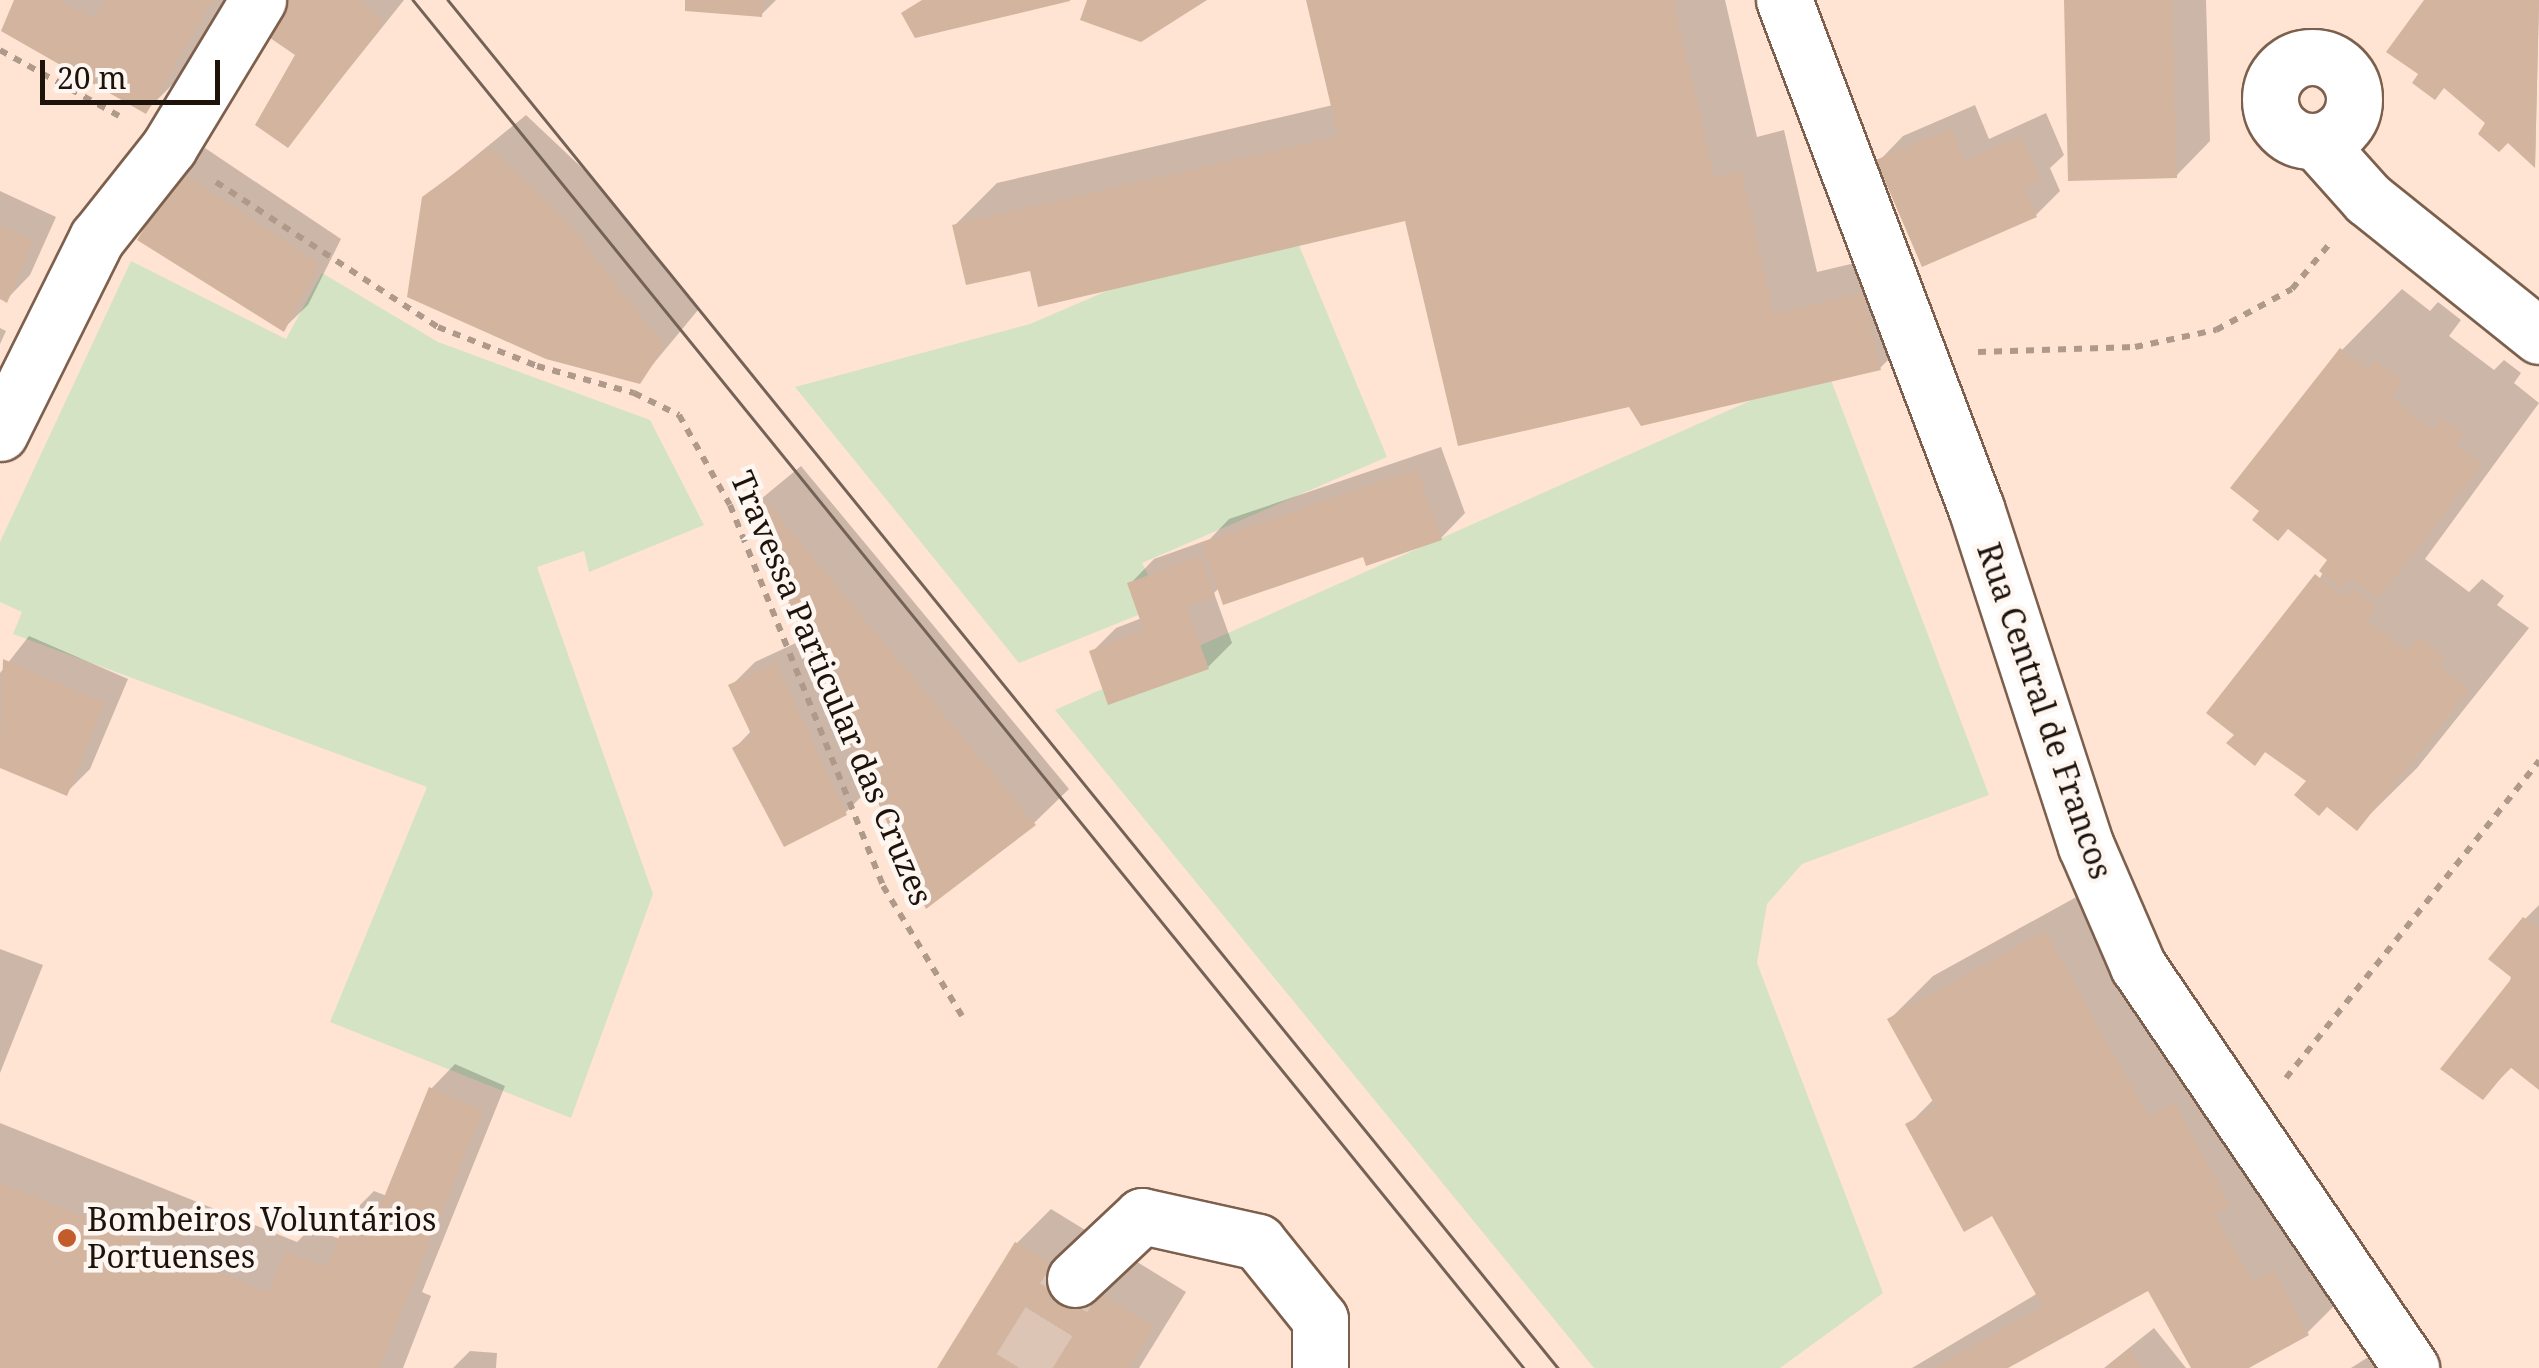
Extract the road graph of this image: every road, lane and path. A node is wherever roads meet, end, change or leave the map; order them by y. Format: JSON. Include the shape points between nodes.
{"nodes":[{"id":1,"x":258,"y":0,"type":"edge"},
{"id":2,"x":1784,"y":0,"type":"edge"},
{"id":3,"x":0,"y":50,"type":"edge"},
{"id":4,"x":2316,"y":141,"type":"dead end"},
{"id":5,"x":169,"y":147,"type":"junction"},
{"id":6,"x":2368,"y":199,"type":"junction"},
{"id":7,"x":2539,"y":336,"type":"edge"},
{"id":8,"x":1916,"y":349,"type":"junction"},
{"id":9,"x":0,"y":434,"type":"edge"},
{"id":10,"x":2539,"y":760,"type":"edge"},
{"id":11,"x":962,"y":1016,"type":"dead end"},
{"id":12,"x":2247,"y":1126,"type":"junction"},
{"id":13,"x":1076,"y":1279,"type":"tunnel mouth"},
{"id":14,"x":1320,"y":1368,"type":"edge"},
{"id":15,"x":2410,"y":1368,"type":"edge"}],
"edges":[{"from":1,"to":5,"type":"street"},
{"from":2,"to":8,"type":"street","name":"Rua Central de Francos"},
{"from":3,"to":5,"type":"path","name":"Travessa Particular das Cruzes"},
{"from":4,"to":6,"type":"street"},
{"from":5,"to":9,"type":"street","via":[[97,238]]},
{"from":5,"to":11,"type":"path","name":"Travessa Particular das Cruzes","via":[[438,327],[537,366],[634,393],[679,415],[730,504],[884,886]]},
{"from":6,"to":7,"type":"street"},
{"from":6,"to":8,"type":"path","via":[[2292,289],[2216,330],[2135,347]]},
{"from":8,"to":12,"type":"street","name":"Rua Central de Francos","via":[[2094,863],[2138,966]]},
{"from":10,"to":12,"type":"path"},
{"from":12,"to":15,"type":"street","name":"Rua Central de Francos"},
{"from":13,"to":14,"type":"street","via":[[1142,1216],[1258,1242],[1320,1319]]}]}
